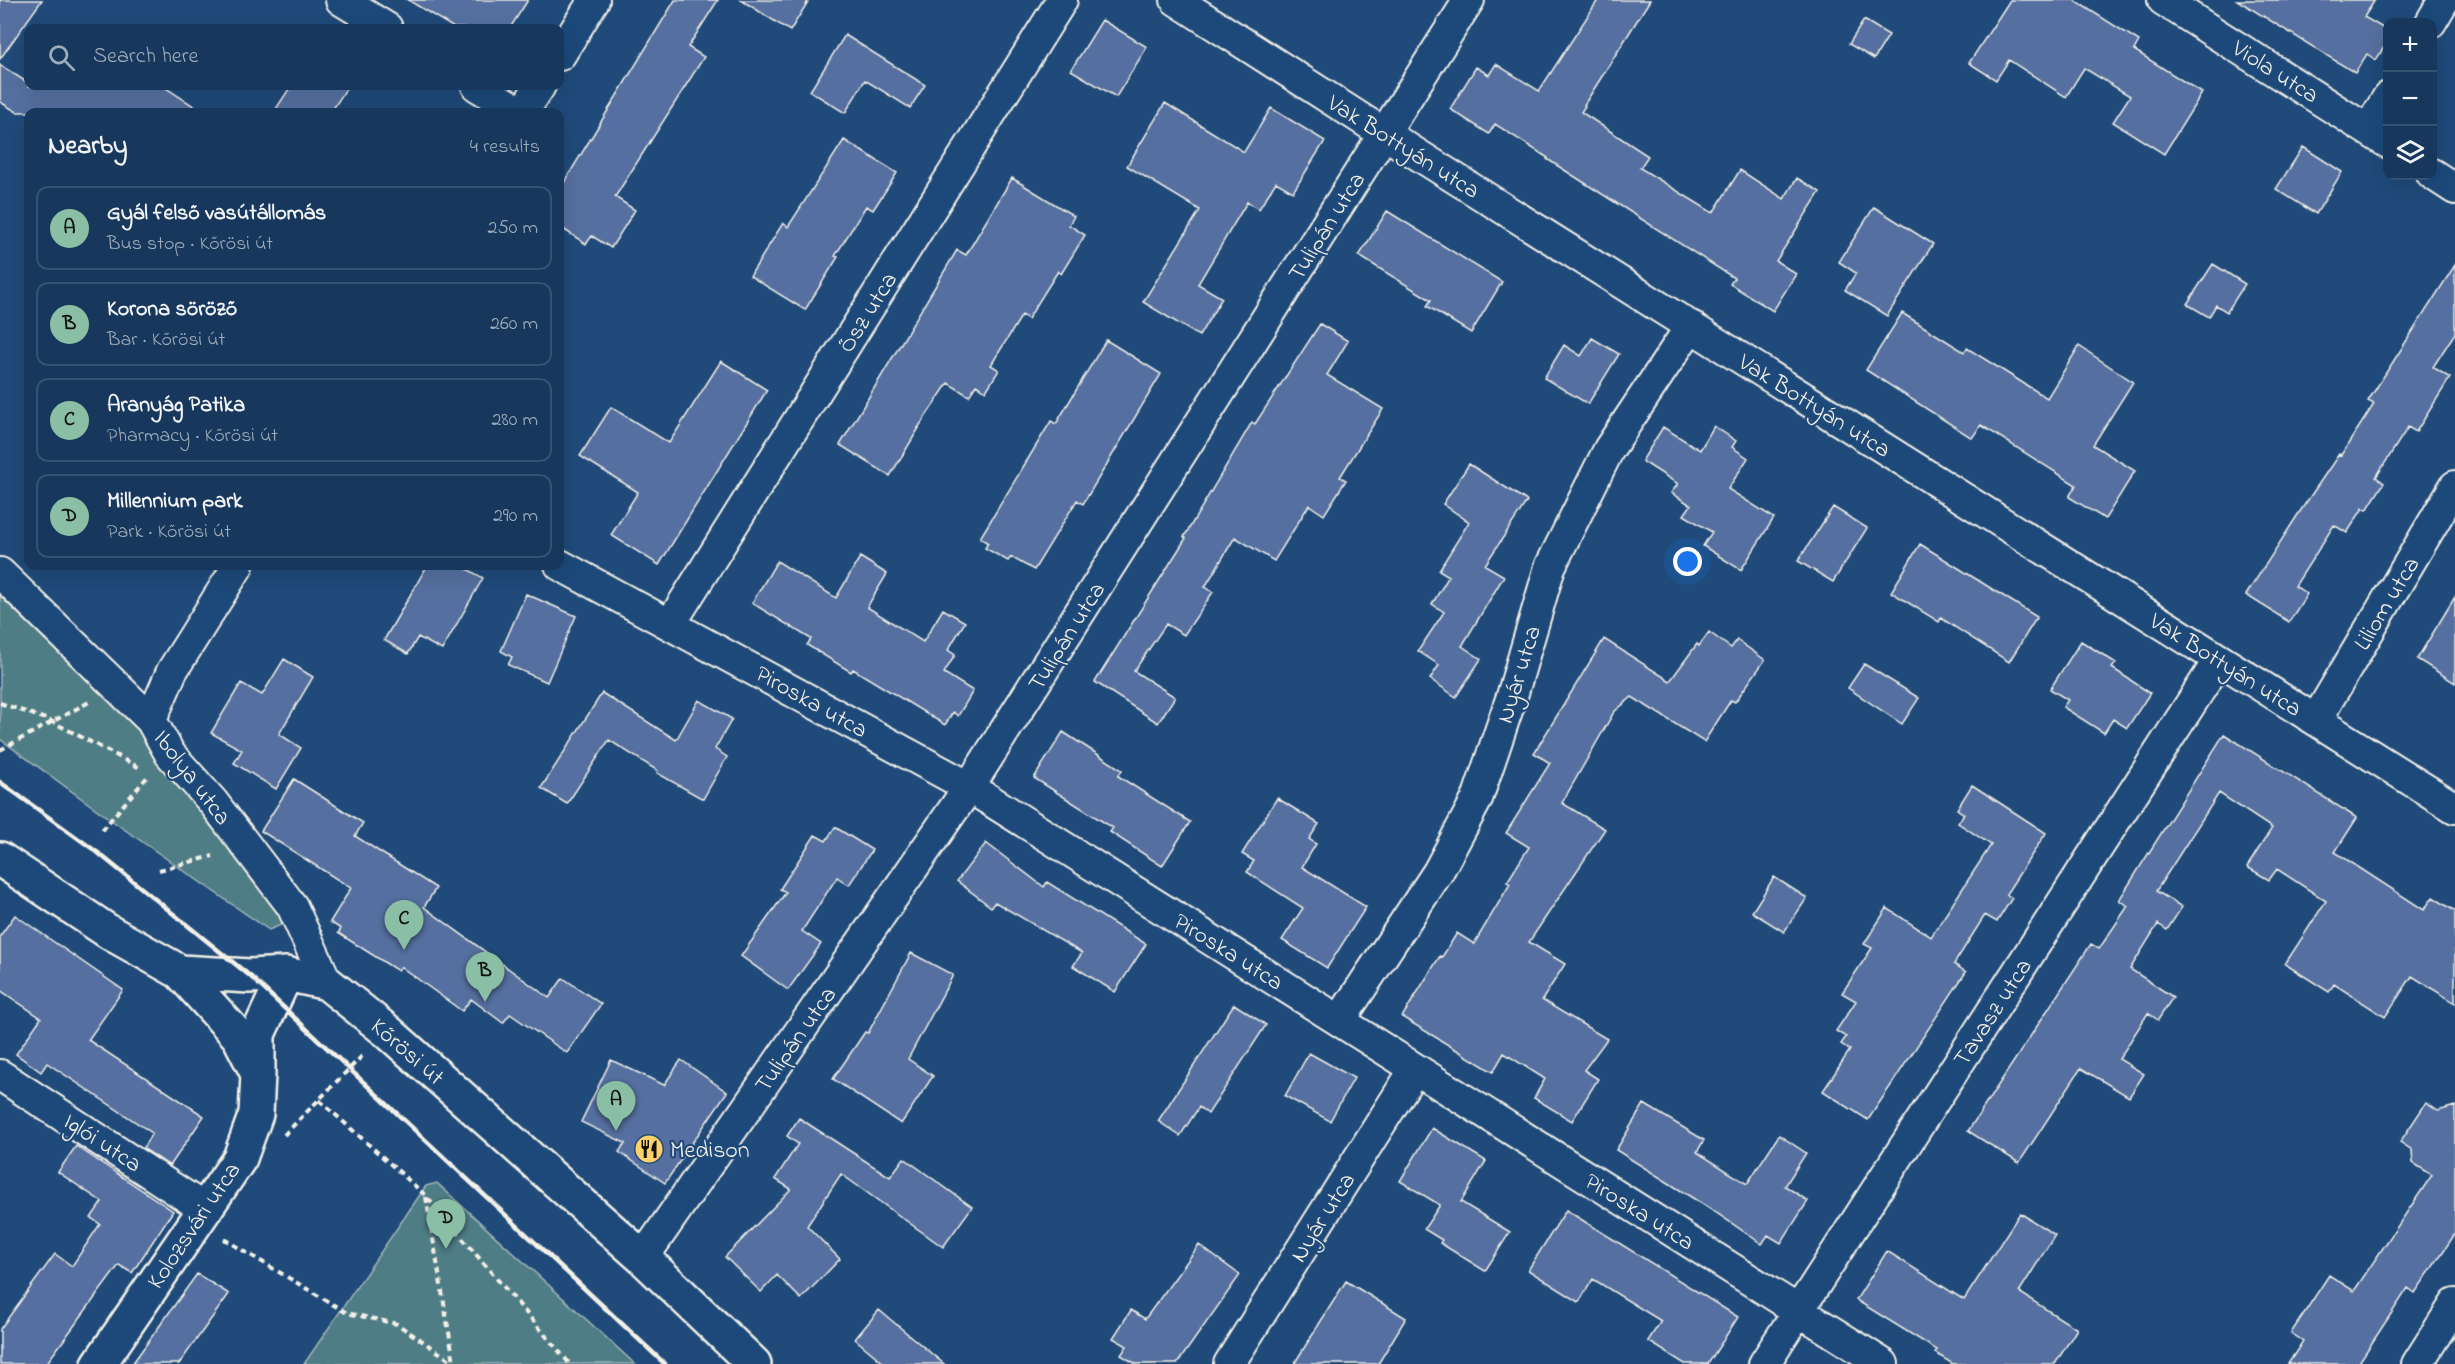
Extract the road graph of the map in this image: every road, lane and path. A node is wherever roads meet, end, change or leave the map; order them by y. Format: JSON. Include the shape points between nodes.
{"nodes":[{"id":1,"x":341,"y":0,"type":"edge"},
{"id":2,"x":594,"y":0,"type":"edge"},
{"id":3,"x":1062,"y":0,"type":"edge"},
{"id":4,"x":1176,"y":0,"type":"edge"},
{"id":5,"x":1468,"y":0,"type":"edge"},
{"id":6,"x":2163,"y":0,"type":"edge"},
{"id":7,"x":2444,"y":0,"type":"edge"},
{"id":8,"x":2433,"y":18,"type":"edge"},
{"id":9,"x":380,"y":24,"type":"edge"},
{"id":10,"x":564,"y":49,"type":"edge"},
{"id":11,"x":484,"y":90,"type":"edge"},
{"id":12,"x":537,"y":90,"type":"edge"},
{"id":13,"x":515,"y":108,"type":"edge"},
{"id":14,"x":525,"y":108,"type":"edge"},
{"id":15,"x":2383,"y":117,"type":"edge"},
{"id":16,"x":1384,"y":134,"type":"junction"},
{"id":17,"x":2378,"y":137,"type":"edge"},
{"id":18,"x":2437,"y":177,"type":"edge"},
{"id":19,"x":2455,"y":189,"type":"edge"},
{"id":20,"x":1691,"y":326,"type":"junction"},
{"id":21,"x":2455,"y":486,"type":"edge"},
{"id":22,"x":564,"y":567,"type":"edge"},
{"id":23,"x":235,"y":570,"type":"edge"},
{"id":24,"x":0,"y":573,"type":"edge"},
{"id":25,"x":671,"y":623,"type":"junction"},
{"id":26,"x":2219,"y":660,"type":"junction"},
{"id":27,"x":117,"y":687,"type":"junction"},
{"id":28,"x":0,"y":703,"type":"edge"},
{"id":29,"x":152,"y":720,"type":"junction"},
{"id":30,"x":2316,"y":720,"type":"junction"},
{"id":31,"x":51,"y":721,"type":"junction"},
{"id":32,"x":0,"y":750,"type":"edge"},
{"id":33,"x":969,"y":788,"type":"junction"},
{"id":34,"x":2455,"y":808,"type":"edge"},
{"id":35,"x":102,"y":830,"type":"dead end"},
{"id":36,"x":245,"y":847,"type":"junction"},
{"id":37,"x":0,"y":859,"type":"edge"},
{"id":38,"x":159,"y":870,"type":"dead end"},
{"id":39,"x":180,"y":972,"type":"junction"},
{"id":40,"x":286,"y":974,"type":"junction"},
{"id":41,"x":327,"y":983,"type":"junction"},
{"id":42,"x":1340,"y":1020,"type":"junction"},
{"id":43,"x":1415,"y":1069,"type":"junction"},
{"id":44,"x":258,"y":1074,"type":"junction"},
{"id":45,"x":0,"y":1075,"type":"edge"},
{"id":46,"x":319,"y":1100,"type":"dead end"},
{"id":47,"x":425,"y":1195,"type":"junction"},
{"id":48,"x":200,"y":1216,"type":"junction"},
{"id":49,"x":643,"y":1258,"type":"junction"},
{"id":50,"x":2455,"y":1304,"type":"edge"},
{"id":51,"x":1799,"y":1311,"type":"junction"},
{"id":52,"x":455,"y":1363,"type":"edge"},
{"id":53,"x":99,"y":1364,"type":"edge"},
{"id":54,"x":570,"y":1364,"type":"edge"},
{"id":55,"x":754,"y":1364,"type":"edge"},
{"id":56,"x":1229,"y":1364,"type":"edge"},
{"id":57,"x":1764,"y":1364,"type":"edge"},
{"id":58,"x":1883,"y":1364,"type":"edge"},
{"id":59,"x":2417,"y":1364,"type":"edge"}],
"edges":[{"from":1,"to":9,"type":"street"},
{"from":2,"to":10,"type":"street"},
{"from":3,"to":25,"type":"street","name":"Ősz utca"},
{"from":4,"to":16,"type":"street","name":"Vak Bottyán utca"},
{"from":5,"to":16,"type":"street","name":"Tulipán utca"},
{"from":6,"to":17,"type":"street","name":"Viola utca"},
{"from":7,"to":8,"type":"street"},
{"from":11,"to":13,"type":"street"},
{"from":12,"to":14,"type":"street"},
{"from":15,"to":17,"type":"street"},
{"from":16,"to":20,"type":"street","name":"Vak Bottyán utca"},
{"from":16,"to":33,"type":"street","name":"Tulipán utca"},
{"from":18,"to":19,"type":"street"},
{"from":20,"to":26,"type":"street","name":"Vak Bottyán utca"},
{"from":20,"to":42,"type":"street","name":"Nyár utca","via":[[1609,449],[1550,567],[1477,799],[1438,872]]},
{"from":21,"to":30,"type":"street","name":"Liliom utca"},
{"from":22,"to":25,"type":"street","name":"Piroska utca"},
{"from":23,"to":29,"type":"street","name":"Ibolya utca","via":[[172,671]]},
{"from":24,"to":27,"type":"street"},
{"from":25,"to":33,"type":"street","name":"Piroska utca"},
{"from":26,"to":30,"type":"street","name":"Vak Bottyán utca"},
{"from":26,"to":51,"type":"street","name":"Tavasz utca"},
{"from":27,"to":29,"type":"street"},
{"from":27,"to":31,"type":"path"},
{"from":28,"to":31,"type":"path"},
{"from":29,"to":36,"type":"street","name":"Ibolya utca","via":[[171,754]]},
{"from":30,"to":34,"type":"street","name":"Vak Bottyán utca"},
{"from":31,"to":32,"type":"path"},
{"from":31,"to":35,"type":"path","via":[[150,774]]},
{"from":33,"to":42,"type":"street","name":"Piroska utca"},
{"from":33,"to":49,"type":"street","name":"Tulipán utca"},
{"from":36,"to":38,"type":"path"},
{"from":36,"to":41,"type":"street","name":"Ibolya utca","via":[[292,906]]},
{"from":37,"to":39,"type":"main road","name":"Kőrösi út","via":[[109,932]]},
{"from":39,"to":40,"type":"main road","name":"Kőrösi út"},
{"from":39,"to":44,"type":"main road","via":[[239,1037]]},
{"from":40,"to":41,"type":"main road","name":"Kőrösi út"},
{"from":40,"to":44,"type":"main road","name":"Kolozsvári utca","via":[[258,1034]]},
{"from":41,"to":49,"type":"main road","name":"Kőrösi út","via":[[387,1031]]},
{"from":42,"to":43,"type":"street","name":"Piroska utca"},
{"from":43,"to":51,"type":"street","name":"Piroska utca"},
{"from":43,"to":56,"type":"street","name":"Nyár utca"},
{"from":44,"to":48,"type":"main road","name":"Kolozsvári utca","via":[[256,1114],[240,1158]]},
{"from":45,"to":48,"type":"street","name":"Iglói utca"},
{"from":46,"to":47,"type":"path"},
{"from":47,"to":52,"type":"path"},
{"from":47,"to":54,"type":"path"},
{"from":48,"to":52,"type":"path","via":[[347,1313],[397,1324]]},
{"from":48,"to":53,"type":"main road","name":"Kolozsvári utca"},
{"from":49,"to":55,"type":"main road","name":"Kőrösi út"},
{"from":50,"to":59,"type":"street"},
{"from":51,"to":57,"type":"street","name":"Tavasz utca"},
{"from":51,"to":58,"type":"street","name":"Piroska utca"}]}
